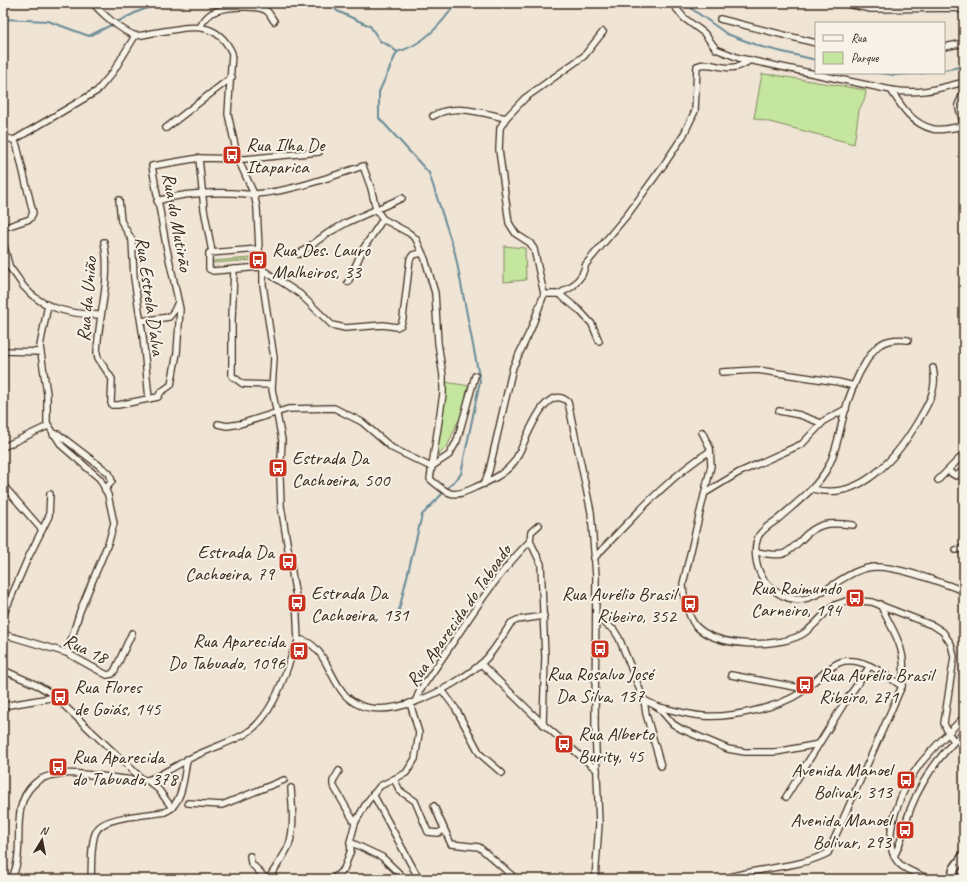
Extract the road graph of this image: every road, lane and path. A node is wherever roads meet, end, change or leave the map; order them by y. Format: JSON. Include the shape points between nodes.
{"nodes":[{"id":1,"x":92,"y":3,"type":"edge"},
{"id":2,"x":672,"y":3,"type":"edge"},
{"id":3,"x":843,"y":3,"type":"edge"},
{"id":4,"x":905,"y":3,"type":"edge"},
{"id":5,"x":906,"y":10,"type":"junction"},
{"id":6,"x":964,"y":11,"type":"edge"},
{"id":7,"x":720,"y":19,"type":"dead end"},
{"id":8,"x":274,"y":21,"type":"dead end"},
{"id":9,"x":200,"y":27,"type":"junction"},
{"id":10,"x":603,"y":32,"type":"dead end"},
{"id":11,"x":135,"y":36,"type":"junction"},
{"id":12,"x":815,"y":43,"type":"edge"},
{"id":13,"x":964,"y":43,"type":"edge"},
{"id":14,"x":945,"y":47,"type":"edge"},
{"id":15,"x":750,"y":60,"type":"junction"},
{"id":16,"x":815,"y":74,"type":"edge"},
{"id":17,"x":815,"y":74,"type":"edge"},
{"id":18,"x":232,"y":77,"type":"junction"},
{"id":19,"x":964,"y":82,"type":"edge"},
{"id":20,"x":890,"y":90,"type":"junction"},
{"id":21,"x":964,"y":91,"type":"edge"},
{"id":22,"x":433,"y":116,"type":"dead end"},
{"id":23,"x":506,"y":118,"type":"junction"},
{"id":24,"x":964,"y":126,"type":"edge"},
{"id":25,"x":166,"y":128,"type":"dead end"},
{"id":26,"x":3,"y":138,"type":"edge"},
{"id":27,"x":14,"y":140,"type":"junction"},
{"id":28,"x":319,"y":152,"type":"dead end"},
{"id":29,"x":199,"y":158,"type":"junction"},
{"id":30,"x":238,"y":158,"type":"junction"},
{"id":31,"x":202,"y":193,"type":"junction"},
{"id":32,"x":254,"y":194,"type":"junction"},
{"id":33,"x":402,"y":198,"type":"dead end"},
{"id":34,"x":119,"y":200,"type":"dead end"},
{"id":35,"x":158,"y":201,"type":"junction"},
{"id":36,"x":376,"y":209,"type":"junction"},
{"id":37,"x":383,"y":219,"type":"junction"},
{"id":38,"x":9,"y":226,"type":"dead end"},
{"id":39,"x":3,"y":242,"type":"edge"},
{"id":40,"x":104,"y":242,"type":"dead end"},
{"id":41,"x":260,"y":249,"type":"junction"},
{"id":42,"x":212,"y":252,"type":"junction"},
{"id":43,"x":422,"y":253,"type":"junction"},
{"id":44,"x":300,"y":254,"type":"dead end"},
{"id":45,"x":3,"y":262,"type":"edge"},
{"id":46,"x":9,"y":265,"type":"junction"},
{"id":47,"x":263,"y":268,"type":"junction"},
{"id":48,"x":234,"y":269,"type":"junction"},
{"id":49,"x":348,"y":282,"type":"dead end"},
{"id":50,"x":544,"y":294,"type":"junction"},
{"id":51,"x":559,"y":294,"type":"junction"},
{"id":52,"x":178,"y":302,"type":"junction"},
{"id":53,"x":48,"y":305,"type":"junction"},
{"id":54,"x":100,"y":315,"type":"junction"},
{"id":55,"x":141,"y":321,"type":"junction"},
{"id":56,"x":908,"y":340,"type":"dead end"},
{"id":57,"x":599,"y":342,"type":"dead end"},
{"id":58,"x":3,"y":351,"type":"edge"},
{"id":59,"x":40,"y":352,"type":"junction"},
{"id":60,"x":933,"y":368,"type":"dead end"},
{"id":61,"x":722,"y":372,"type":"dead end"},
{"id":62,"x":476,"y":376,"type":"dead end"},
{"id":63,"x":271,"y":385,"type":"junction"},
{"id":64,"x":854,"y":386,"type":"junction"},
{"id":65,"x":149,"y":399,"type":"junction"},
{"id":66,"x":846,"y":409,"type":"junction"},
{"id":67,"x":779,"y":411,"type":"dead end"},
{"id":68,"x":276,"y":412,"type":"junction"},
{"id":69,"x":218,"y":424,"type":"dead end"},
{"id":70,"x":821,"y":424,"type":"junction"},
{"id":71,"x":48,"y":426,"type":"junction"},
{"id":72,"x":702,"y":432,"type":"dead end"},
{"id":73,"x":53,"y":434,"type":"junction"},
{"id":74,"x":3,"y":447,"type":"edge"},
{"id":75,"x":710,"y":451,"type":"junction"},
{"id":76,"x":964,"y":454,"type":"edge"},
{"id":77,"x":431,"y":467,"type":"junction"},
{"id":78,"x":964,"y":470,"type":"edge"},
{"id":79,"x":948,"y":471,"type":"junction"},
{"id":80,"x":938,"y":480,"type":"dead end"},
{"id":81,"x":484,"y":484,"type":"junction"},
{"id":82,"x":3,"y":485,"type":"edge"},
{"id":83,"x":814,"y":489,"type":"junction"},
{"id":84,"x":106,"y":490,"type":"junction"},
{"id":85,"x":705,"y":493,"type":"junction"},
{"id":86,"x":50,"y":494,"type":"dead end"},
{"id":87,"x":539,"y":525,"type":"dead end"},
{"id":88,"x":853,"y":525,"type":"dead end"},
{"id":89,"x":42,"y":530,"type":"junction"},
{"id":90,"x":530,"y":541,"type":"junction"},
{"id":91,"x":964,"y":548,"type":"edge"},
{"id":92,"x":756,"y":549,"type":"junction"},
{"id":93,"x":956,"y":550,"type":"dead end"},
{"id":94,"x":594,"y":558,"type":"junction"},
{"id":95,"x":964,"y":591,"type":"edge"},
{"id":96,"x":880,"y":604,"type":"junction"},
{"id":97,"x":3,"y":616,"type":"edge"},
{"id":98,"x":544,"y":616,"type":"junction"},
{"id":99,"x":596,"y":618,"type":"junction"},
{"id":100,"x":132,"y":633,"type":"dead end"},
{"id":101,"x":3,"y":634,"type":"edge"},
{"id":102,"x":298,"y":642,"type":"junction"},
{"id":103,"x":67,"y":653,"type":"junction"},
{"id":104,"x":481,"y":664,"type":"junction"},
{"id":105,"x":870,"y":666,"type":"junction"},
{"id":106,"x":3,"y":670,"type":"edge"},
{"id":107,"x":731,"y":675,"type":"dead end"},
{"id":108,"x":902,"y":686,"type":"junction"},
{"id":109,"x":806,"y":689,"type":"junction"},
{"id":110,"x":442,"y":690,"type":"junction"},
{"id":111,"x":56,"y":697,"type":"junction"},
{"id":112,"x":644,"y":700,"type":"junction"},
{"id":113,"x":413,"y":702,"type":"junction"},
{"id":114,"x":3,"y":706,"type":"edge"},
{"id":115,"x":658,"y":707,"type":"junction"},
{"id":116,"x":964,"y":717,"type":"edge"},
{"id":117,"x":542,"y":724,"type":"junction"},
{"id":118,"x":964,"y":732,"type":"edge"},
{"id":119,"x":948,"y":733,"type":"junction"},
{"id":120,"x":954,"y":741,"type":"junction"},
{"id":121,"x":819,"y":744,"type":"junction"},
{"id":122,"x":187,"y":759,"type":"junction"},
{"id":123,"x":661,"y":766,"type":"dead end"},
{"id":124,"x":597,"y":770,"type":"junction"},
{"id":125,"x":340,"y":771,"type":"dead end"},
{"id":126,"x":502,"y":773,"type":"dead end"},
{"id":127,"x":394,"y":779,"type":"junction"},
{"id":128,"x":144,"y":780,"type":"junction"},
{"id":129,"x":284,"y":780,"type":"dead end"},
{"id":130,"x":291,"y":788,"type":"dead end"},
{"id":131,"x":373,"y":794,"type":"junction"},
{"id":132,"x":786,"y":797,"type":"dead end"},
{"id":133,"x":188,"y":803,"type":"dead end"},
{"id":134,"x":434,"y":806,"type":"dead end"},
{"id":135,"x":172,"y":808,"type":"junction"},
{"id":136,"x":355,"y":823,"type":"junction"},
{"id":137,"x":444,"y":830,"type":"junction"},
{"id":138,"x":350,"y":842,"type":"junction"},
{"id":139,"x":964,"y":855,"type":"edge"},
{"id":140,"x":250,"y":856,"type":"dead end"},
{"id":141,"x":894,"y":856,"type":"junction"},
{"id":142,"x":271,"y":875,"type":"dead end"},
{"id":143,"x":11,"y":879,"type":"edge"},
{"id":144,"x":91,"y":879,"type":"edge"},
{"id":145,"x":266,"y":879,"type":"edge"},
{"id":146,"x":333,"y":879,"type":"edge"},
{"id":147,"x":405,"y":879,"type":"edge"},
{"id":148,"x":419,"y":879,"type":"edge"},
{"id":149,"x":516,"y":879,"type":"edge"},
{"id":150,"x":596,"y":879,"type":"edge"},
{"id":151,"x":723,"y":879,"type":"edge"},
{"id":152,"x":929,"y":879,"type":"edge"},
{"id":153,"x":952,"y":879,"type":"edge"}],
"edges":[{"from":1,"to":11,"type":"street"},
{"from":2,"to":15,"type":"street","via":[[684,18],[704,33],[716,49]]},
{"from":3,"to":5,"type":"street","via":[[871,9]]},
{"from":4,"to":5,"type":"street"},
{"from":5,"to":6,"type":"street","via":[[956,8]]},
{"from":7,"to":12,"type":"street"},
{"from":8,"to":9,"type":"street","via":[[262,9],[239,7],[220,9],[212,13]]},
{"from":9,"to":11,"type":"street"},
{"from":9,"to":18,"type":"street","via":[[217,33],[228,44],[232,53]]},
{"from":10,"to":23,"type":"street","via":[[584,56],[525,98]]},
{"from":11,"to":27,"type":"street","via":[[98,92]]},
{"from":13,"to":14,"type":"street"},
{"from":15,"to":17,"type":"street"},
{"from":15,"to":51,"type":"street","via":[[744,65],[731,68],[704,64],[697,66],[695,111],[683,136],[653,182],[586,264],[582,275],[573,286]]},
{"from":16,"to":20,"type":"street"},
{"from":18,"to":25,"type":"street"},
{"from":18,"to":30,"type":"street","via":[[228,114]]},
{"from":19,"to":20,"type":"street","via":[[927,92],[907,93]]},
{"from":20,"to":24,"type":"street","via":[[906,113],[919,123],[933,129]]},
{"from":21,"to":24,"type":"street","via":[[958,105]]},
{"from":22,"to":23,"type":"street","via":[[454,109]]},
{"from":23,"to":50,"type":"street","via":[[500,128],[499,143],[509,223],[516,234],[530,243],[534,249]]},
{"from":26,"to":27,"type":"street"},
{"from":27,"to":38,"type":"street","via":[[34,213],[30,219]]},
{"from":28,"to":30,"type":"street","name":"Rua do Mutirão"},
{"from":29,"to":30,"type":"street","name":"Rua do Mutirão"},
{"from":29,"to":31,"type":"street"},
{"from":29,"to":35,"type":"street","name":"Rua do Mutirão","via":[[152,166]]},
{"from":30,"to":32,"type":"street"},
{"from":31,"to":32,"type":"street"},
{"from":31,"to":35,"type":"street"},
{"from":31,"to":42,"type":"street"},
{"from":32,"to":36,"type":"street","via":[[330,178],[363,166],[372,188]]},
{"from":32,"to":41,"type":"street"},
{"from":33,"to":36,"type":"street"},
{"from":34,"to":55,"type":"street","name":"Rua Estrela D'alva","via":[[121,221],[132,240]]},
{"from":35,"to":52,"type":"street","name":"Rua do Mutirão"},
{"from":36,"to":37,"type":"street"},
{"from":36,"to":44,"type":"street","via":[[328,234]]},
{"from":37,"to":43,"type":"street","via":[[413,236]]},
{"from":37,"to":49,"type":"street","via":[[363,249]]},
{"from":39,"to":46,"type":"street"},
{"from":40,"to":54,"type":"street","name":"Rua da União","via":[[107,273]]},
{"from":41,"to":42,"type":"street"},
{"from":41,"to":47,"type":"street"},
{"from":42,"to":48,"type":"street","via":[[208,256],[209,269]]},
{"from":43,"to":47,"type":"street","via":[[413,255],[410,259],[403,318],[401,325],[397,327],[383,325],[345,328],[332,325],[300,294]]},
{"from":43,"to":77,"type":"street","via":[[435,293],[443,394]]},
{"from":45,"to":46,"type":"street"},
{"from":46,"to":53,"type":"street","via":[[25,288],[35,298]]},
{"from":47,"to":48,"type":"street"},
{"from":47,"to":63,"type":"street","via":[[263,286],[274,358]]},
{"from":48,"to":63,"type":"street","via":[[232,376],[239,383],[247,385]]},
{"from":50,"to":51,"type":"street"},
{"from":50,"to":81,"type":"street","via":[[516,360],[490,471]]},
{"from":51,"to":57,"type":"street","via":[[592,324]]},
{"from":52,"to":55,"type":"street","via":[[169,317]]},
{"from":52,"to":65,"type":"street","name":"Rua do Mutirão","via":[[180,321],[171,384],[158,397]]},
{"from":53,"to":54,"type":"street","via":[[71,312]]},
{"from":53,"to":59,"type":"street"},
{"from":54,"to":65,"type":"street","name":"Rua da União","via":[[98,358],[112,379],[112,405]]},
{"from":55,"to":65,"type":"street","name":"Rua Estrela D'alva"},
{"from":56,"to":64,"type":"street","via":[[884,342],[875,348]]},
{"from":58,"to":59,"type":"street"},
{"from":59,"to":71,"type":"street"},
{"from":60,"to":83,"type":"street","via":[[935,384],[931,396],[902,448],[887,464],[851,488],[829,492]]},
{"from":61,"to":64,"type":"street","via":[[757,370]]},
{"from":62,"to":77,"type":"street","via":[[458,441],[449,456]]},
{"from":63,"to":68,"type":"street"},
{"from":64,"to":66,"type":"street"},
{"from":66,"to":70,"type":"street","via":[[830,416]]},
{"from":66,"to":83,"type":"street","via":[[831,461]]},
{"from":67,"to":70,"type":"street","via":[[800,415]]},
{"from":68,"to":69,"type":"street","via":[[240,424]]},
{"from":68,"to":77,"type":"street","via":[[302,408],[338,409],[368,426],[392,448]]},
{"from":68,"to":102,"type":"street","via":[[282,440],[281,506],[284,537],[296,597]]},
{"from":70,"to":85,"type":"street","via":[[796,448],[738,473]]},
{"from":71,"to":73,"type":"street"},
{"from":71,"to":74,"type":"street"},
{"from":72,"to":75,"type":"street"},
{"from":73,"to":84,"type":"street","via":[[62,446],[95,474]]},
{"from":73,"to":84,"type":"street","via":[[58,434],[109,473],[112,481]]},
{"from":75,"to":85,"type":"street","via":[[711,466]]},
{"from":75,"to":94,"type":"street","via":[[692,462]]},
{"from":76,"to":79,"type":"street"},
{"from":77,"to":81,"type":"street","via":[[430,480],[447,492],[458,495]]},
{"from":78,"to":79,"type":"street","via":[[956,476]]},
{"from":79,"to":80,"type":"street"},
{"from":81,"to":94,"type":"street","via":[[497,477],[514,462],[546,402],[556,397],[565,400],[570,407],[578,458],[591,512]]},
{"from":82,"to":89,"type":"street"},
{"from":83,"to":92,"type":"street","via":[[763,531],[758,538]]},
{"from":84,"to":103,"type":"street","via":[[112,510],[113,531],[80,611]]},
{"from":85,"to":96,"type":"street","via":[[686,567],[683,590],[695,624],[714,637],[745,644],[778,642],[802,634],[828,610],[842,602],[858,600]]},
{"from":86,"to":89,"type":"street","via":[[49,516]]},
{"from":87,"to":90,"type":"street","name":"Rua Aparecida do Taboado","via":[[532,532]]},
{"from":88,"to":92,"type":"street","via":[[828,524],[816,527],[783,554],[776,555]]},
{"from":89,"to":97,"type":"street"},
{"from":90,"to":98,"type":"street","via":[[541,564]]},
{"from":90,"to":113,"type":"street","name":"Rua Aparecida do Taboado","via":[[478,606]]},
{"from":91,"to":93,"type":"street"},
{"from":92,"to":95,"type":"street","via":[[758,570],[762,578],[774,590],[788,598],[806,599],[821,594],[852,572],[877,567],[894,569]]},
{"from":94,"to":99,"type":"street"},
{"from":96,"to":108,"type":"street","via":[[902,653]]},
{"from":96,"to":119,"type":"street","via":[[934,626],[949,640],[954,657],[944,716]]},
{"from":98,"to":104,"type":"street","via":[[511,623]]},
{"from":98,"to":117,"type":"street"},
{"from":99,"to":112,"type":"street","via":[[611,627],[619,638]]},
{"from":99,"to":124,"type":"street"},
{"from":100,"to":103,"type":"street","name":"Rua 18","via":[[115,670],[110,675],[104,675]]},
{"from":101,"to":103,"type":"street","name":"Rua 18"},
{"from":102,"to":113,"type":"street","name":"Rua Aparecida do Taboado","via":[[302,640],[312,644],[340,689],[355,702],[363,706],[380,708]]},
{"from":102,"to":122,"type":"street","via":[[273,701],[259,723],[245,734]]},
{"from":104,"to":110,"type":"street"},
{"from":104,"to":117,"type":"street"},
{"from":105,"to":108,"type":"street"},
{"from":105,"to":109,"type":"street","via":[[857,662],[839,663]]},
{"from":105,"to":121,"type":"street"},
{"from":106,"to":111,"type":"street","via":[[44,688]]},
{"from":107,"to":109,"type":"street"},
{"from":108,"to":151,"type":"street","via":[[828,853],[812,860]]},
{"from":109,"to":115,"type":"street","via":[[776,704],[737,714],[702,716]]},
{"from":110,"to":113,"type":"street"},
{"from":110,"to":126,"type":"street","via":[[459,714],[480,754]]},
{"from":111,"to":114,"type":"street"},
{"from":111,"to":128,"type":"street"},
{"from":112,"to":115,"type":"street"},
{"from":112,"to":123,"type":"street"},
{"from":113,"to":127,"type":"street","via":[[418,726],[418,749],[410,769]]},
{"from":115,"to":121,"type":"street","via":[[681,729],[739,751],[776,752]]},
{"from":116,"to":119,"type":"street"},
{"from":117,"to":124,"type":"street"},
{"from":118,"to":120,"type":"street"},
{"from":119,"to":120,"type":"street"},
{"from":119,"to":141,"type":"street","via":[[920,765],[897,809],[890,838]]},
{"from":120,"to":141,"type":"street","via":[[922,785]]},
{"from":121,"to":132,"type":"street"},
{"from":122,"to":128,"type":"street"},
{"from":122,"to":135,"type":"street","via":[[178,800]]},
{"from":124,"to":150,"type":"street","via":[[599,824]]},
{"from":125,"to":136,"type":"street","via":[[333,785]]},
{"from":127,"to":131,"type":"street","via":[[380,786]]},
{"from":127,"to":137,"type":"street","via":[[400,791],[415,801],[428,832],[438,833]]},
{"from":128,"to":135,"type":"street","via":[[159,790]]},
{"from":128,"to":143,"type":"street","via":[[69,774],[51,776],[38,781],[29,790],[21,806],[17,862]]},
{"from":129,"to":133,"type":"street","via":[[222,804]]},
{"from":130,"to":142,"type":"street","via":[[290,839]]},
{"from":131,"to":136,"type":"street"},
{"from":131,"to":148,"type":"street"},
{"from":134,"to":137,"type":"street"},
{"from":135,"to":144,"type":"street","via":[[165,812],[107,821],[100,826],[93,839]]},
{"from":136,"to":138,"type":"street"},
{"from":137,"to":149,"type":"street","via":[[452,845],[479,847]]},
{"from":138,"to":146,"type":"street","via":[[351,850],[344,868]]},
{"from":138,"to":147,"type":"street","via":[[382,857]]},
{"from":139,"to":153,"type":"street","via":[[954,869]]},
{"from":140,"to":145,"type":"street","via":[[251,863]]},
{"from":141,"to":152,"type":"street","via":[[901,865]]}]}
